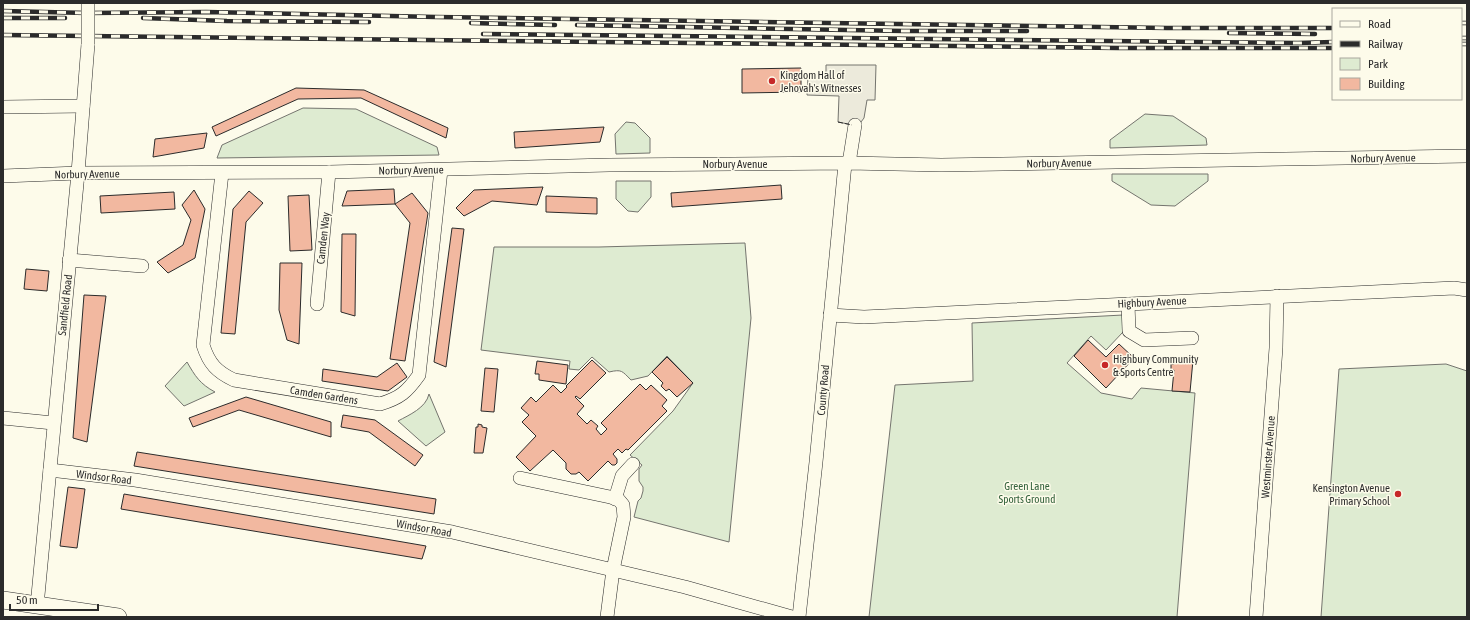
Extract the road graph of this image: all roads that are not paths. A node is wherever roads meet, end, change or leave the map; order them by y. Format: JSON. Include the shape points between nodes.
{"nodes":[{"id":1,"x":88,"y":3,"type":"edge"},
{"id":2,"x":83,"y":106,"type":"junction"},
{"id":3,"x":3,"y":108,"type":"edge"},
{"id":4,"x":855,"y":125,"type":"dead end"},
{"id":5,"x":1467,"y":156,"type":"edge"},
{"id":6,"x":847,"y":163,"type":"junction"},
{"id":7,"x":441,"y":170,"type":"junction"},
{"id":8,"x":329,"y":172,"type":"junction"},
{"id":9,"x":78,"y":173,"type":"junction"},
{"id":10,"x":222,"y":173,"type":"junction"},
{"id":11,"x":3,"y":176,"type":"edge"},
{"id":12,"x":69,"y":260,"type":"junction"},
{"id":13,"x":142,"y":266,"type":"dead end"},
{"id":14,"x":1466,"y":286,"type":"edge"},
{"id":15,"x":1277,"y":296,"type":"junction"},
{"id":16,"x":317,"y":304,"type":"dead end"},
{"id":17,"x":1128,"y":304,"type":"junction"},
{"id":18,"x":830,"y":315,"type":"junction"},
{"id":19,"x":1192,"y":338,"type":"dead end"},
{"id":20,"x":3,"y":418,"type":"edge"},
{"id":21,"x":53,"y":423,"type":"junction"},
{"id":22,"x":634,"y":464,"type":"dead end"},
{"id":23,"x":50,"y":470,"type":"junction"},
{"id":24,"x":520,"y":478,"type":"dead end"},
{"id":25,"x":615,"y":499,"type":"junction"},
{"id":26,"x":613,"y":570,"type":"junction"},
{"id":27,"x":3,"y":600,"type":"edge"},
{"id":28,"x":38,"y":610,"type":"edge"},
{"id":29,"x":114,"y":617,"type":"edge"},
{"id":30,"x":607,"y":617,"type":"edge"},
{"id":31,"x":792,"y":617,"type":"edge"},
{"id":32,"x":799,"y":617,"type":"edge"},
{"id":33,"x":1256,"y":617,"type":"edge"}],
"edges":[{"from":1,"to":2,"type":"street","name":"Sandfield Road","bridge":true},
{"from":2,"to":3,"type":"street"},
{"from":2,"to":9,"type":"street","name":"Sandfield Road"},
{"from":4,"to":6,"type":"street","name":"County Road"},
{"from":5,"to":6,"type":"street","name":"Norbury Avenue","via":[[941,165]]},
{"from":6,"to":7,"type":"street","name":"Norbury Avenue","via":[[609,165]]},
{"from":6,"to":18,"type":"street","name":"County Road"},
{"from":7,"to":8,"type":"street","name":"Norbury Avenue"},
{"from":7,"to":10,"type":"street","name":"Camden Gardens","via":[[419,375],[410,388],[395,400],[380,404],[234,380],[222,375],[213,366],[203,345]]},
{"from":8,"to":10,"type":"street","name":"Norbury Avenue"},
{"from":8,"to":16,"type":"street","name":"Camden Way"},
{"from":9,"to":10,"type":"street","name":"Norbury Avenue"},
{"from":9,"to":11,"type":"street","name":"Norbury Avenue"},
{"from":9,"to":12,"type":"street","name":"Sandfield Road"},
{"from":12,"to":13,"type":"street"},
{"from":12,"to":21,"type":"street","name":"Sandfield Road"},
{"from":14,"to":15,"type":"street","name":"Highbury Avenue"},
{"from":15,"to":17,"type":"street","name":"Highbury Avenue"},
{"from":15,"to":33,"type":"street","name":"Westminster Avenue","via":[[1276,348]]},
{"from":17,"to":18,"type":"street","name":"Highbury Avenue","via":[[864,317]]},
{"from":17,"to":19,"type":"street","via":[[1129,331],[1144,340]]},
{"from":18,"to":32,"type":"street","name":"County Road"},
{"from":20,"to":21,"type":"street"},
{"from":21,"to":23,"type":"street","name":"Sandfield Road"},
{"from":22,"to":25,"type":"street","via":[[622,476]]},
{"from":23,"to":26,"type":"street","name":"Windsor Road","via":[[135,480],[452,532]]},
{"from":23,"to":28,"type":"street","name":"Sandfield Road"},
{"from":24,"to":25,"type":"street"},
{"from":25,"to":26,"type":"street","via":[[621,502],[624,511]]},
{"from":26,"to":30,"type":"street"},
{"from":26,"to":31,"type":"street","name":"Windsor Road"},
{"from":27,"to":28,"type":"main road"},
{"from":28,"to":29,"type":"main road"}]}
